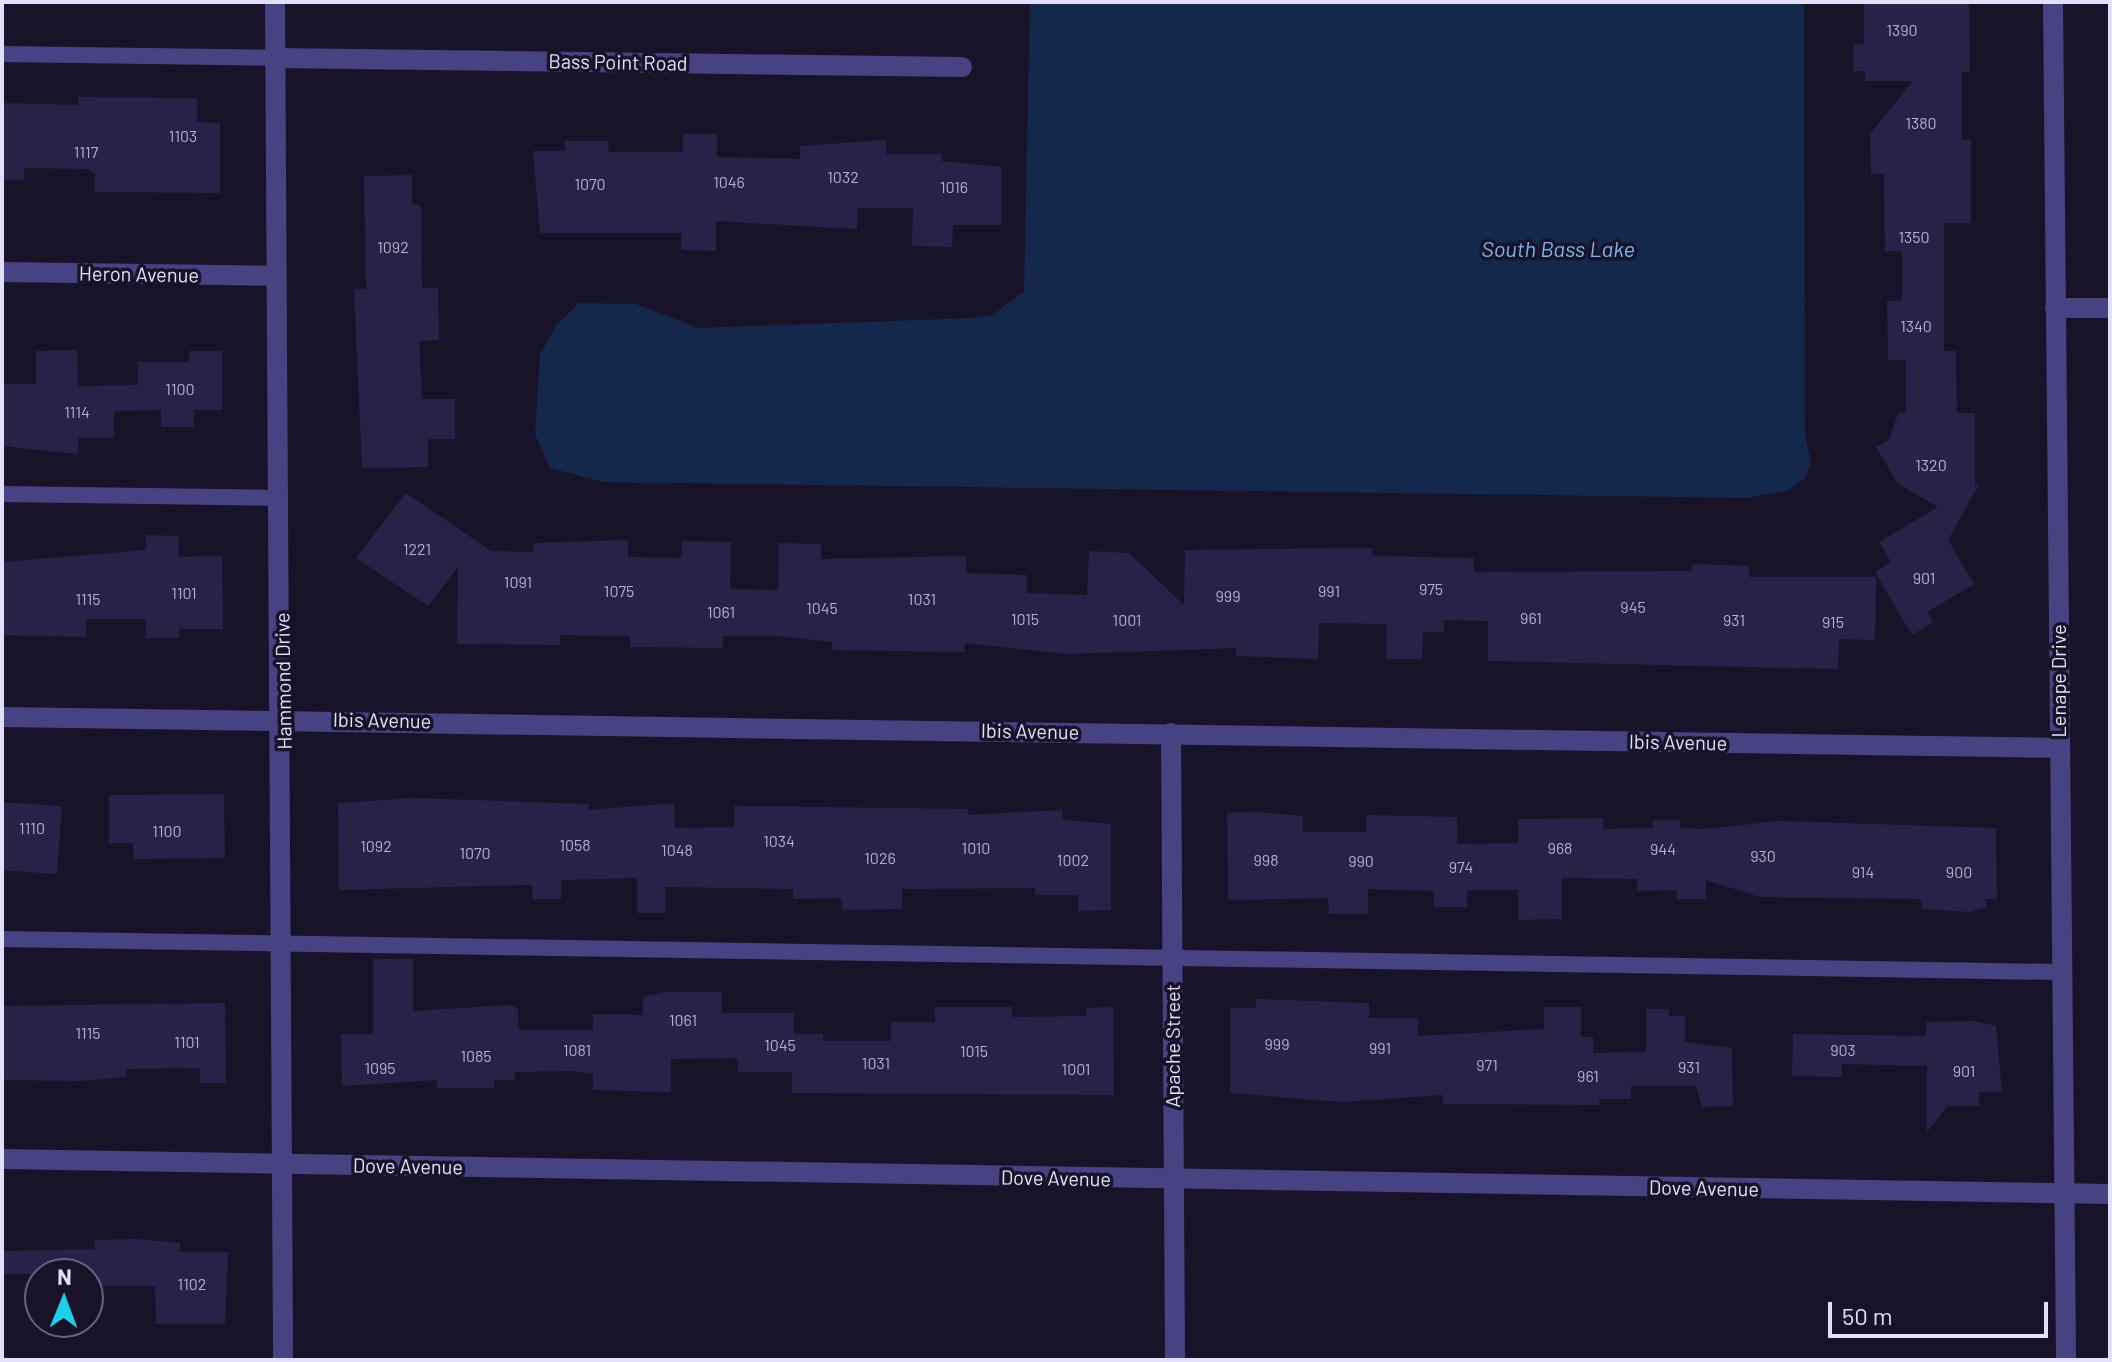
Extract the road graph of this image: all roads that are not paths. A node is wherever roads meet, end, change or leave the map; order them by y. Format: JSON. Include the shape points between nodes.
{"nodes":[{"id":1,"x":275,"y":2,"type":"edge"},
{"id":2,"x":2053,"y":2,"type":"edge"},
{"id":3,"x":2,"y":54,"type":"edge"},
{"id":4,"x":275,"y":58,"type":"junction"},
{"id":5,"x":962,"y":67,"type":"dead end"},
{"id":6,"x":2,"y":272,"type":"edge"},
{"id":7,"x":276,"y":276,"type":"junction"},
{"id":8,"x":2055,"y":308,"type":"junction"},
{"id":9,"x":2110,"y":308,"type":"edge"},
{"id":10,"x":2,"y":494,"type":"edge"},
{"id":11,"x":280,"y":498,"type":"junction"},
{"id":12,"x":2,"y":717,"type":"edge"},
{"id":13,"x":284,"y":718,"type":"junction"},
{"id":14,"x":1171,"y":733,"type":"junction"},
{"id":15,"x":2059,"y":748,"type":"junction"},
{"id":16,"x":2,"y":939,"type":"edge"},
{"id":17,"x":284,"y":943,"type":"junction"},
{"id":18,"x":1172,"y":957,"type":"junction"},
{"id":19,"x":2062,"y":972,"type":"junction"},
{"id":20,"x":2,"y":1159,"type":"edge"},
{"id":21,"x":285,"y":1163,"type":"junction"},
{"id":22,"x":1172,"y":1180,"type":"junction"},
{"id":23,"x":2065,"y":1193,"type":"junction"},
{"id":24,"x":2110,"y":1194,"type":"edge"},
{"id":25,"x":283,"y":1360,"type":"edge"},
{"id":26,"x":1175,"y":1360,"type":"edge"},
{"id":27,"x":2066,"y":1360,"type":"edge"}],
"edges":[{"from":1,"to":4,"type":"street","name":"Hammond Drive"},
{"from":2,"to":8,"type":"street","name":"Lenape Drive"},
{"from":3,"to":4,"type":"lane"},
{"from":4,"to":5,"type":"street","name":"Bass Point Road"},
{"from":4,"to":7,"type":"street","name":"Hammond Drive"},
{"from":6,"to":7,"type":"street","name":"Heron Avenue"},
{"from":7,"to":11,"type":"street","name":"Hammond Drive"},
{"from":8,"to":9,"type":"street"},
{"from":8,"to":15,"type":"street","name":"Lenape Drive"},
{"from":10,"to":11,"type":"lane"},
{"from":11,"to":13,"type":"street","name":"Hammond Drive"},
{"from":12,"to":13,"type":"street","name":"Ibis Avenue"},
{"from":13,"to":14,"type":"street","name":"Ibis Avenue"},
{"from":13,"to":17,"type":"street","name":"Hammond Drive"},
{"from":14,"to":15,"type":"street","name":"Ibis Avenue"},
{"from":14,"to":18,"type":"street","name":"Apache Street"},
{"from":15,"to":19,"type":"street","name":"Lenape Drive"},
{"from":16,"to":17,"type":"lane"},
{"from":17,"to":18,"type":"lane"},
{"from":17,"to":21,"type":"street","name":"Hammond Drive"},
{"from":18,"to":19,"type":"lane"},
{"from":18,"to":22,"type":"street","name":"Apache Street"},
{"from":19,"to":23,"type":"street","name":"Lenape Drive"},
{"from":20,"to":21,"type":"street","name":"Dove Avenue"},
{"from":21,"to":22,"type":"street","name":"Dove Avenue"},
{"from":21,"to":25,"type":"street","name":"Hammond Drive"},
{"from":22,"to":23,"type":"street","name":"Dove Avenue"},
{"from":22,"to":26,"type":"street","name":"Apache Street"},
{"from":23,"to":24,"type":"street","name":"Dove Avenue"},
{"from":23,"to":27,"type":"street","name":"Lenape Drive"}]}
